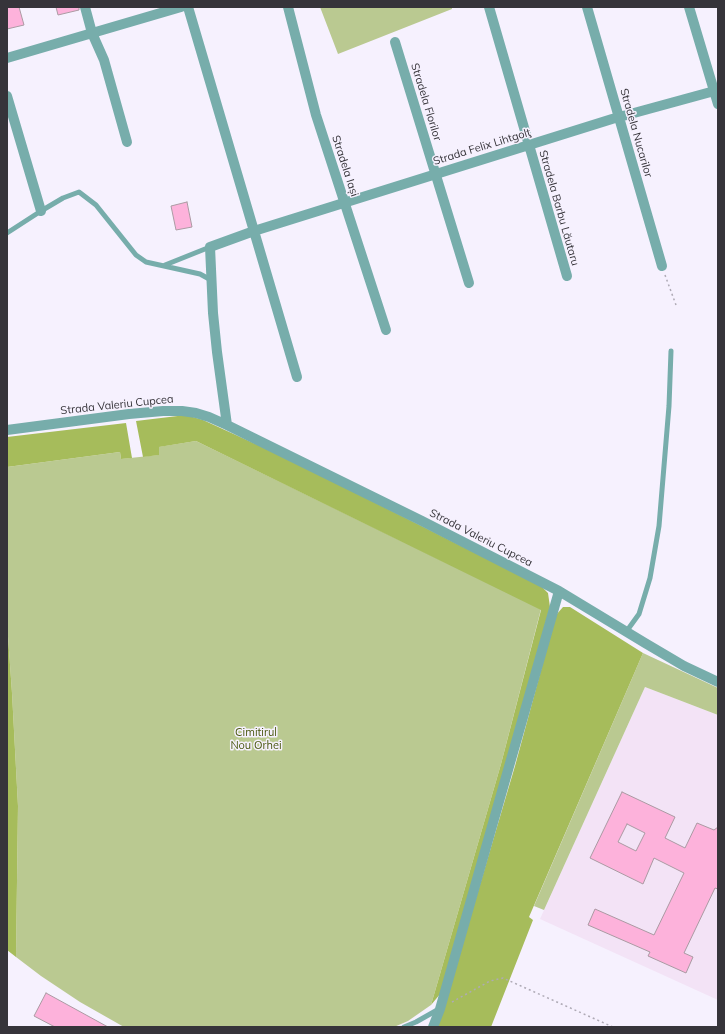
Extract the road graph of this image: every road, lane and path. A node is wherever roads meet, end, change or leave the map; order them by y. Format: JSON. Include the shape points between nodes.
{"nodes":[{"id":1,"x":85,"y":7,"type":"edge"},
{"id":2,"x":181,"y":7,"type":"edge"},
{"id":3,"x":188,"y":7,"type":"edge"},
{"id":4,"x":288,"y":7,"type":"edge"},
{"id":5,"x":489,"y":7,"type":"edge"},
{"id":6,"x":588,"y":7,"type":"edge"},
{"id":7,"x":689,"y":7,"type":"edge"},
{"id":8,"x":92,"y":33,"type":"junction"},
{"id":9,"x":395,"y":42,"type":"dead end"},
{"id":10,"x":7,"y":58,"type":"edge"},
{"id":11,"x":716,"y":91,"type":"edge"},
{"id":12,"x":7,"y":96,"type":"edge"},
{"id":13,"x":718,"y":104,"type":"edge"},
{"id":14,"x":619,"y":117,"type":"junction"},
{"id":15,"x":127,"y":142,"type":"dead end"},
{"id":16,"x":529,"y":145,"type":"junction"},
{"id":17,"x":436,"y":174,"type":"junction"},
{"id":18,"x":344,"y":202,"type":"junction"},
{"id":19,"x":41,"y":211,"type":"junction"},
{"id":20,"x":254,"y":231,"type":"junction"},
{"id":21,"x":7,"y":233,"type":"edge"},
{"id":22,"x":210,"y":247,"type":"junction"},
{"id":23,"x":164,"y":265,"type":"junction"},
{"id":24,"x":662,"y":266,"type":"joint"},
{"id":25,"x":567,"y":276,"type":"dead end"},
{"id":26,"x":212,"y":280,"type":"junction"},
{"id":27,"x":469,"y":283,"type":"dead end"},
{"id":28,"x":676,"y":305,"type":"dead end"},
{"id":29,"x":386,"y":330,"type":"dead end"},
{"id":30,"x":671,"y":351,"type":"dead end"},
{"id":31,"x":297,"y":377,"type":"dead end"},
{"id":32,"x":227,"y":425,"type":"junction"},
{"id":33,"x":7,"y":430,"type":"edge"},
{"id":34,"x":559,"y":591,"type":"junction"},
{"id":35,"x":626,"y":632,"type":"junction"},
{"id":36,"x":718,"y":682,"type":"edge"},
{"id":37,"x":440,"y":1009,"type":"junction"},
{"id":38,"x":404,"y":1027,"type":"edge"},
{"id":39,"x":433,"y":1027,"type":"edge"},
{"id":40,"x":613,"y":1027,"type":"edge"}],
"edges":[{"from":1,"to":8,"type":"street"},
{"from":2,"to":8,"type":"street"},
{"from":3,"to":20,"type":"street"},
{"from":4,"to":18,"type":"street","name":"Stradela Iași","via":[[316,115]]},
{"from":5,"to":16,"type":"street","name":"Stradela Barbu Lăutaru"},
{"from":6,"to":14,"type":"street","name":"Stradela Nucarilor"},
{"from":7,"to":11,"type":"street"},
{"from":8,"to":10,"type":"street"},
{"from":8,"to":15,"type":"street","via":[[104,60]]},
{"from":9,"to":17,"type":"street","name":"Stradela Florilor"},
{"from":11,"to":13,"type":"street"},
{"from":11,"to":14,"type":"street","name":"Strada Felix Lihtgolţ"},
{"from":12,"to":19,"type":"street"},
{"from":14,"to":16,"type":"street","name":"Strada Felix Lihtgolţ"},
{"from":14,"to":24,"type":"street","name":"Stradela Nucarilor"},
{"from":16,"to":17,"type":"street","name":"Strada Felix Lihtgolţ"},
{"from":16,"to":25,"type":"street","name":"Stradela Barbu Lăutaru"},
{"from":17,"to":18,"type":"street","name":"Strada Felix Lihtgolţ"},
{"from":17,"to":27,"type":"street","name":"Stradela Florilor"},
{"from":18,"to":20,"type":"street","name":"Strada Felix Lihtgolţ"},
{"from":18,"to":29,"type":"street","name":"Stradela Iași"},
{"from":19,"to":21,"type":"lane"},
{"from":19,"to":23,"type":"lane","via":[[79,192],[96,205],[136,255],[146,262]]},
{"from":20,"to":22,"type":"street","name":"Strada Felix Lihtgolţ"},
{"from":20,"to":31,"type":"street"},
{"from":22,"to":23,"type":"lane"},
{"from":22,"to":26,"type":"street"},
{"from":23,"to":26,"type":"lane","via":[[200,274]]},
{"from":24,"to":28,"type":"path"},
{"from":26,"to":32,"type":"street","via":[[217,352]]},
{"from":30,"to":35,"type":"lane","via":[[659,526],[650,578],[639,614]]},
{"from":32,"to":33,"type":"street","name":"Strada Valeriu Cupcea","via":[[196,413],[175,411],[129,414]]},
{"from":32,"to":34,"type":"street","name":"Strada Valeriu Cupcea"},
{"from":34,"to":35,"type":"street","name":"Strada Valeriu Cupcea"},
{"from":34,"to":37,"type":"street"},
{"from":35,"to":36,"type":"street","name":"Strada Valeriu Cupcea","via":[[684,666]]},
{"from":37,"to":38,"type":"lane"},
{"from":37,"to":39,"type":"street"},
{"from":37,"to":40,"type":"path","via":[[490,981],[503,978]]}]}
